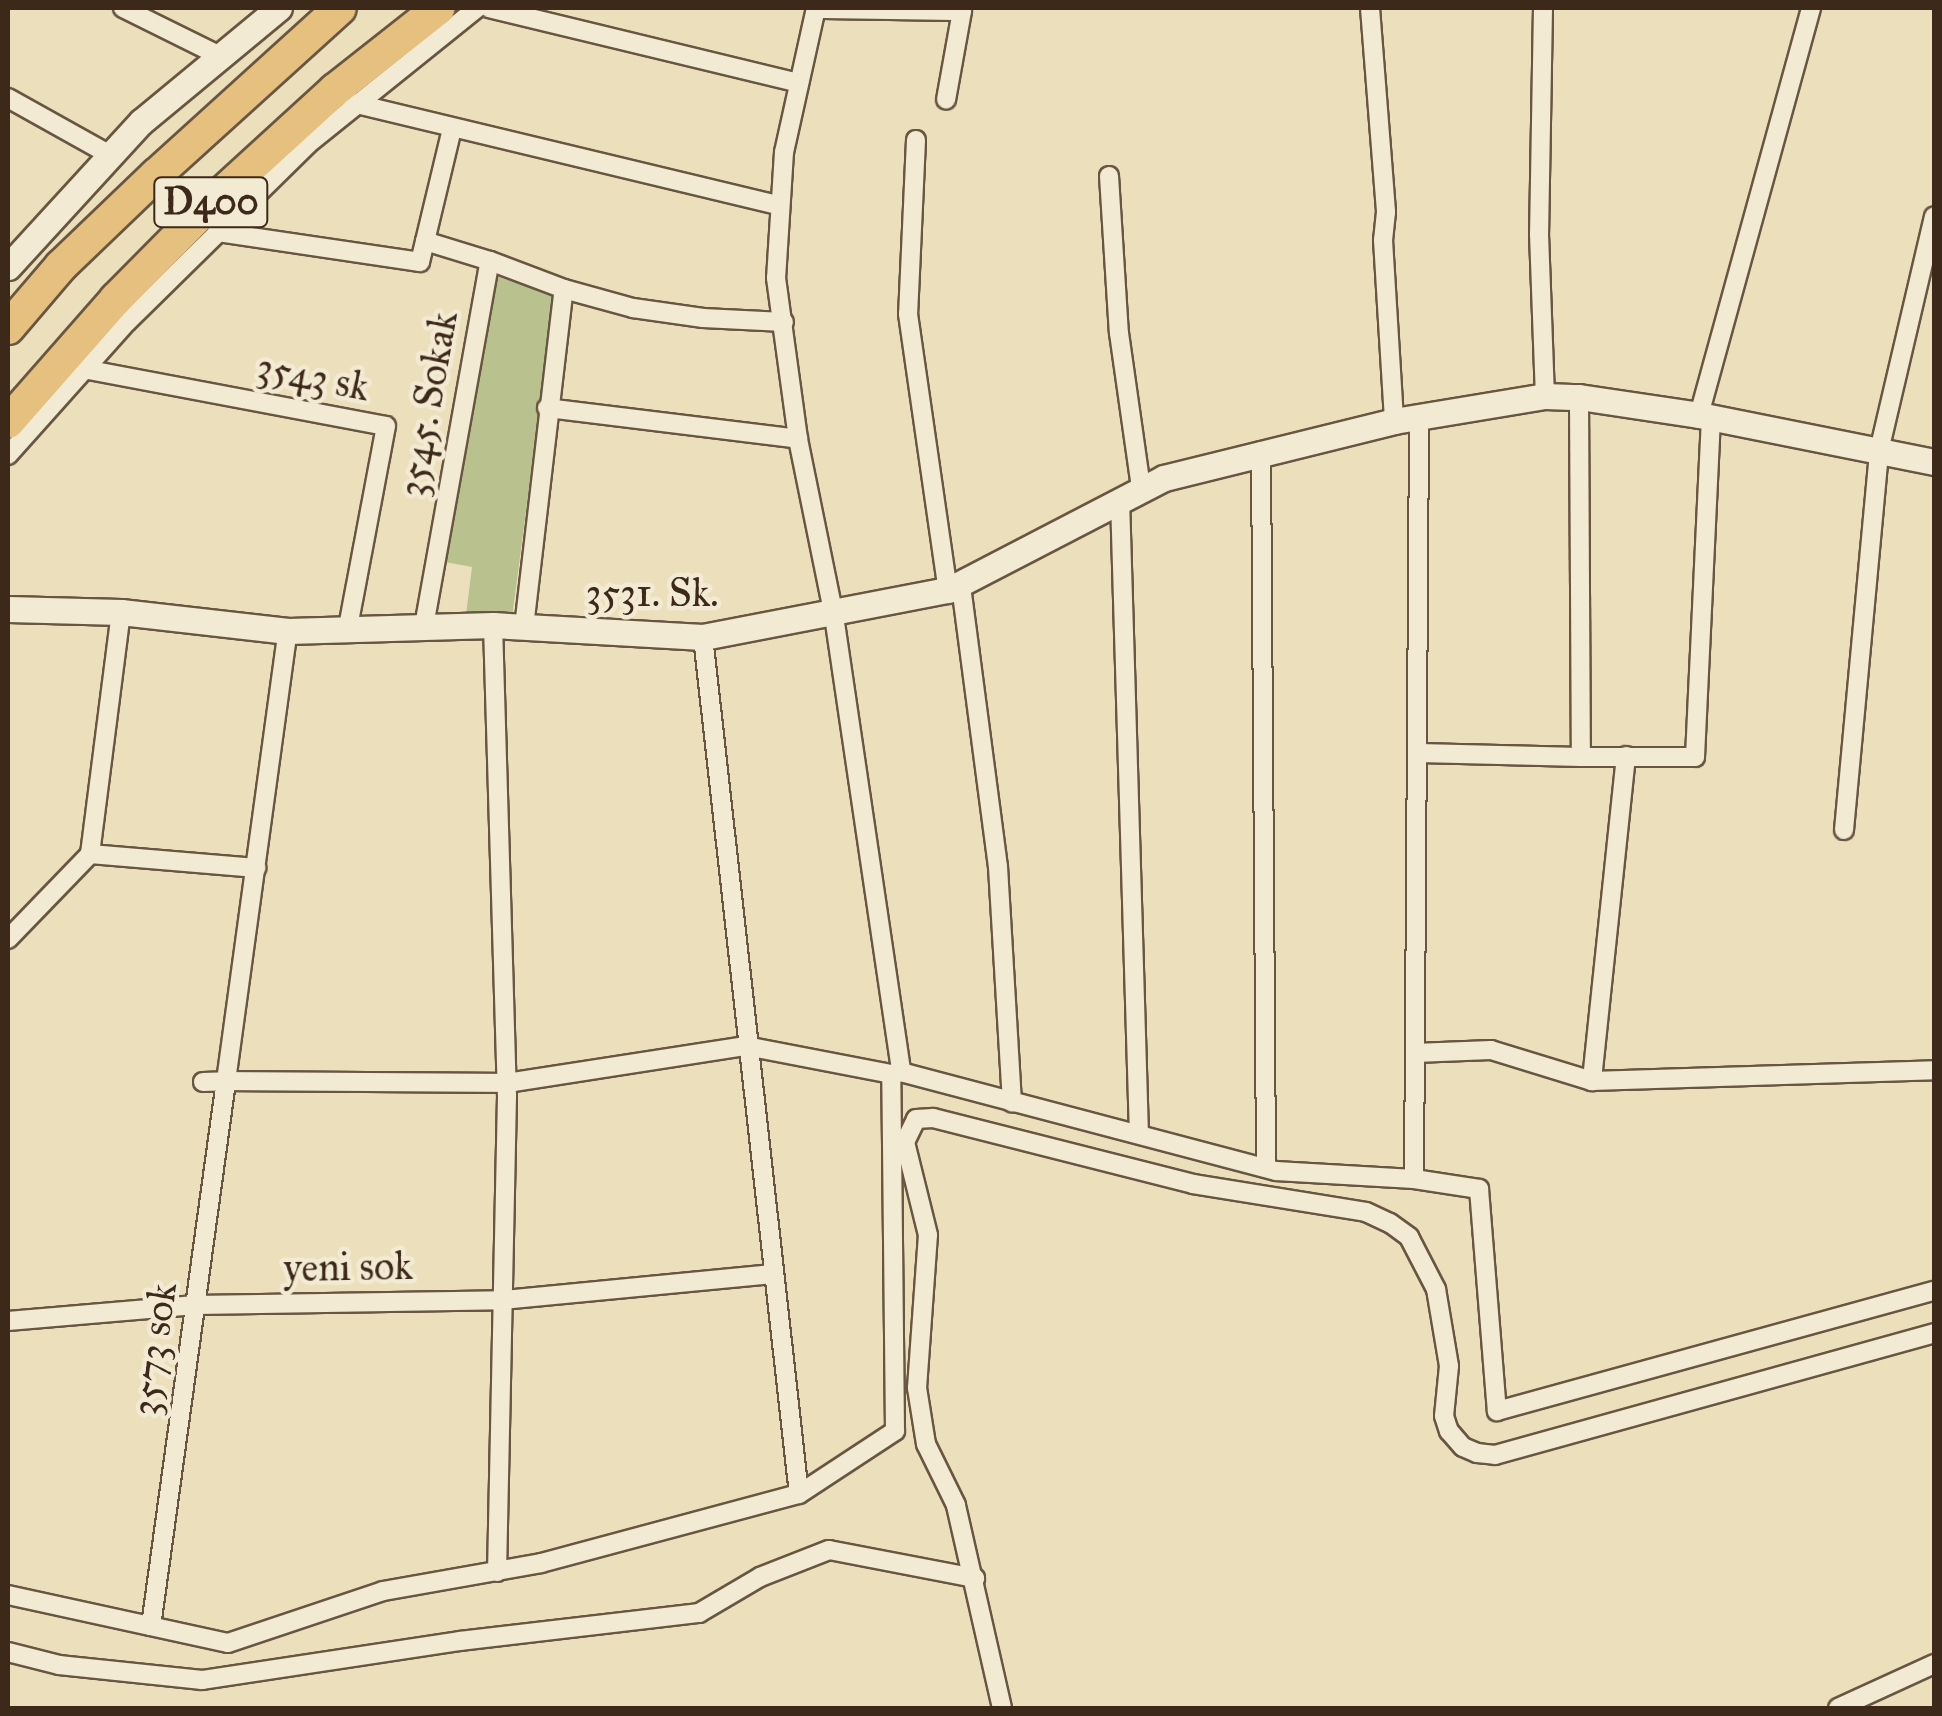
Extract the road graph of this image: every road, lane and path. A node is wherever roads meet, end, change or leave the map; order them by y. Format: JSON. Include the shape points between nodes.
{"nodes":[{"id":1,"x":123,"y":8,"type":"edge"},
{"id":2,"x":278,"y":8,"type":"edge"},
{"id":3,"x":340,"y":8,"type":"edge"},
{"id":4,"x":438,"y":8,"type":"edge"},
{"id":5,"x":477,"y":8,"type":"edge"},
{"id":6,"x":489,"y":8,"type":"edge"},
{"id":7,"x":816,"y":8,"type":"edge"},
{"id":8,"x":1370,"y":8,"type":"edge"},
{"id":9,"x":1544,"y":8,"type":"edge"},
{"id":10,"x":1810,"y":8,"type":"edge"},
{"id":11,"x":220,"y":56,"type":"junction"},
{"id":12,"x":799,"y":83,"type":"junction"},
{"id":13,"x":8,"y":98,"type":"edge"},
{"id":14,"x":946,"y":100,"type":"dead end"},
{"id":15,"x":353,"y":103,"type":"junction"},
{"id":16,"x":452,"y":129,"type":"junction"},
{"id":17,"x":916,"y":140,"type":"dead end"},
{"id":18,"x":110,"y":155,"type":"junction"},
{"id":19,"x":1109,"y":176,"type":"dead end"},
{"id":20,"x":777,"y":205,"type":"junction"},
{"id":21,"x":1934,"y":216,"type":"edge"},
{"id":22,"x":217,"y":232,"type":"junction"},
{"id":23,"x":425,"y":241,"type":"junction"},
{"id":24,"x":490,"y":261,"type":"junction"},
{"id":25,"x":8,"y":267,"type":"edge"},
{"id":26,"x":564,"y":289,"type":"junction"},
{"id":27,"x":784,"y":322,"type":"junction"},
{"id":28,"x":8,"y":328,"type":"edge"},
{"id":29,"x":84,"y":369,"type":"junction"},
{"id":30,"x":1545,"y":396,"type":"junction"},
{"id":31,"x":1579,"y":396,"type":"junction"},
{"id":32,"x":547,"y":408,"type":"junction"},
{"id":33,"x":1704,"y":416,"type":"junction"},
{"id":34,"x":1406,"y":419,"type":"junction"},
{"id":35,"x":8,"y":422,"type":"edge"},
{"id":36,"x":798,"y":439,"type":"junction"},
{"id":37,"x":1261,"y":451,"type":"junction"},
{"id":38,"x":1879,"y":451,"type":"junction"},
{"id":39,"x":8,"y":455,"type":"edge"},
{"id":40,"x":1934,"y":462,"type":"edge"},
{"id":41,"x":1130,"y":493,"type":"junction"},
{"id":42,"x":955,"y":588,"type":"junction"},
{"id":43,"x":8,"y":609,"type":"edge"},
{"id":44,"x":121,"y":612,"type":"junction"},
{"id":45,"x":834,"y":616,"type":"junction"},
{"id":46,"x":424,"y":626,"type":"junction"},
{"id":47,"x":493,"y":626,"type":"junction"},
{"id":48,"x":348,"y":627,"type":"junction"},
{"id":49,"x":524,"y":627,"type":"junction"},
{"id":50,"x":288,"y":631,"type":"junction"},
{"id":51,"x":703,"y":637,"type":"junction"},
{"id":52,"x":1419,"y":753,"type":"junction"},
{"id":53,"x":1581,"y":756,"type":"junction"},
{"id":54,"x":1626,"y":756,"type":"junction"},
{"id":55,"x":1844,"y":830,"type":"dead end"},
{"id":56,"x":90,"y":854,"type":"junction"},
{"id":57,"x":256,"y":868,"type":"junction"},
{"id":58,"x":8,"y":938,"type":"edge"},
{"id":59,"x":746,"y":1046,"type":"junction"},
{"id":60,"x":1415,"y":1053,"type":"junction"},
{"id":61,"x":1934,"y":1070,"type":"edge"},
{"id":62,"x":896,"y":1073,"type":"junction"},
{"id":63,"x":226,"y":1081,"type":"junction"},
{"id":64,"x":1592,"y":1081,"type":"junction"},
{"id":65,"x":203,"y":1082,"type":"dead end"},
{"id":66,"x":507,"y":1083,"type":"junction"},
{"id":67,"x":1012,"y":1102,"type":"junction"},
{"id":68,"x":1139,"y":1134,"type":"junction"},
{"id":69,"x":1266,"y":1168,"type":"junction"},
{"id":70,"x":1414,"y":1179,"type":"junction"},
{"id":71,"x":772,"y":1274,"type":"junction"},
{"id":72,"x":1934,"y":1291,"type":"edge"},
{"id":73,"x":503,"y":1300,"type":"junction"},
{"id":74,"x":195,"y":1305,"type":"junction"},
{"id":75,"x":8,"y":1321,"type":"edge"},
{"id":76,"x":1934,"y":1333,"type":"edge"},
{"id":77,"x":800,"y":1494,"type":"junction"},
{"id":78,"x":497,"y":1572,"type":"junction"},
{"id":79,"x":975,"y":1578,"type":"junction"},
{"id":80,"x":8,"y":1595,"type":"edge"},
{"id":81,"x":151,"y":1626,"type":"junction"},
{"id":82,"x":8,"y":1652,"type":"edge"},
{"id":83,"x":1934,"y":1664,"type":"edge"},
{"id":84,"x":1002,"y":1708,"type":"edge"},
{"id":85,"x":1838,"y":1708,"type":"edge"}],
"edges":[{"from":1,"to":11,"type":"street"},
{"from":2,"to":11,"type":"street"},
{"from":3,"to":28,"type":"highway","number":"D400","via":[[142,188]]},
{"from":4,"to":35,"type":"highway","number":"D400","via":[[209,204]]},
{"from":5,"to":15,"type":"street"},
{"from":6,"to":12,"type":"street"},
{"from":7,"to":12,"type":"street"},
{"from":7,"to":14,"type":"street","via":[[962,11]]},
{"from":8,"to":34,"type":"street","via":[[1383,240]]},
{"from":9,"to":30,"type":"street","via":[[1539,234]]},
{"from":10,"to":33,"type":"street"},
{"from":11,"to":18,"type":"street"},
{"from":12,"to":20,"type":"street"},
{"from":13,"to":18,"type":"street"},
{"from":15,"to":16,"type":"street"},
{"from":15,"to":22,"type":"street"},
{"from":16,"to":20,"type":"street"},
{"from":16,"to":23,"type":"street"},
{"from":17,"to":42,"type":"street","via":[[908,314]]},
{"from":18,"to":25,"type":"street"},
{"from":19,"to":41,"type":"street"},
{"from":20,"to":27,"type":"street","via":[[776,278]]},
{"from":21,"to":38,"type":"street"},
{"from":22,"to":23,"type":"street","via":[[420,262]]},
{"from":22,"to":29,"type":"street"},
{"from":23,"to":24,"type":"street","name":"3545. Sokak"},
{"from":24,"to":26,"type":"street"},
{"from":24,"to":46,"type":"street","name":"3545. Sokak"},
{"from":26,"to":27,"type":"street","via":[[668,313]]},
{"from":26,"to":32,"type":"street"},
{"from":27,"to":36,"type":"street"},
{"from":29,"to":39,"type":"street"},
{"from":29,"to":48,"type":"street","name":"3543 sk","via":[[386,426]]},
{"from":30,"to":31,"type":"street","name":"3531. Sk."},
{"from":30,"to":34,"type":"street","name":"3531. Sk."},
{"from":31,"to":33,"type":"street","name":"3531. Sk."},
{"from":31,"to":53,"type":"street"},
{"from":32,"to":36,"type":"street"},
{"from":32,"to":49,"type":"street"},
{"from":33,"to":38,"type":"street","name":"3531. Sk."},
{"from":33,"to":54,"type":"street","via":[[1694,757]]},
{"from":34,"to":37,"type":"street","name":"3531. Sk."},
{"from":34,"to":52,"type":"street"},
{"from":36,"to":45,"type":"street"},
{"from":37,"to":41,"type":"street","name":"3531. Sk."},
{"from":37,"to":69,"type":"street"},
{"from":38,"to":40,"type":"street","name":"3531. Sk."},
{"from":38,"to":55,"type":"street"},
{"from":41,"to":42,"type":"street","name":"3531. Sk."},
{"from":41,"to":68,"type":"street"},
{"from":42,"to":45,"type":"street","name":"3531. Sk."},
{"from":42,"to":67,"type":"street","via":[[998,867]]},
{"from":43,"to":44,"type":"street","name":"3531. Sk."},
{"from":44,"to":50,"type":"street","name":"3531. Sk."},
{"from":44,"to":56,"type":"street"},
{"from":45,"to":51,"type":"street","name":"3531. Sk."},
{"from":45,"to":62,"type":"street"},
{"from":46,"to":47,"type":"street","name":"3531. Sk."},
{"from":46,"to":48,"type":"street","name":"3531. Sk."},
{"from":47,"to":49,"type":"street","name":"3531. Sk."},
{"from":47,"to":66,"type":"street"},
{"from":48,"to":50,"type":"street","name":"3531. Sk."},
{"from":49,"to":51,"type":"street","name":"3531. Sk."},
{"from":50,"to":57,"type":"street","name":"3573 sok"},
{"from":51,"to":59,"type":"street"},
{"from":52,"to":53,"type":"street"},
{"from":52,"to":60,"type":"street"},
{"from":53,"to":54,"type":"street"},
{"from":54,"to":64,"type":"street"},
{"from":56,"to":57,"type":"street"},
{"from":56,"to":58,"type":"street"},
{"from":57,"to":63,"type":"street","name":"3573 sok"},
{"from":59,"to":62,"type":"street"},
{"from":59,"to":66,"type":"street"},
{"from":59,"to":71,"type":"street"},
{"from":60,"to":64,"type":"street","via":[[1492,1050]]},
{"from":60,"to":70,"type":"street"},
{"from":61,"to":64,"type":"street"},
{"from":62,"to":67,"type":"street"},
{"from":62,"to":77,"type":"street","via":[[895,1431]]},
{"from":63,"to":65,"type":"street"},
{"from":63,"to":66,"type":"street"},
{"from":63,"to":74,"type":"street","name":"3573 sok"},
{"from":66,"to":73,"type":"street"},
{"from":67,"to":68,"type":"street"},
{"from":68,"to":69,"type":"street"},
{"from":69,"to":70,"type":"street"},
{"from":70,"to":72,"type":"street","via":[[1479,1190],[1497,1411]]},
{"from":71,"to":73,"type":"street","name":"yeni sok"},
{"from":71,"to":77,"type":"street"},
{"from":73,"to":74,"type":"street","name":"yeni sok"},
{"from":73,"to":78,"type":"street"},
{"from":74,"to":75,"type":"street","name":"yeni sok"},
{"from":74,"to":81,"type":"street","name":"3573 sok"},
{"from":76,"to":79,"type":"street","via":[[1495,1455],[1477,1454],[1449,1431],[1444,1416],[1449,1366],[1436,1289],[1410,1237],[1390,1223],[1366,1212],[1193,1184],[916,1118],[905,1142],[928,1235],[918,1388],[926,1444],[956,1506]]},
{"from":77,"to":78,"type":"street"},
{"from":78,"to":81,"type":"street","via":[[383,1592],[228,1643]]},
{"from":79,"to":82,"type":"street","via":[[829,1550],[760,1577],[698,1613],[202,1680],[59,1665]]},
{"from":79,"to":84,"type":"street"},
{"from":80,"to":81,"type":"street"},
{"from":83,"to":85,"type":"street"}]}
